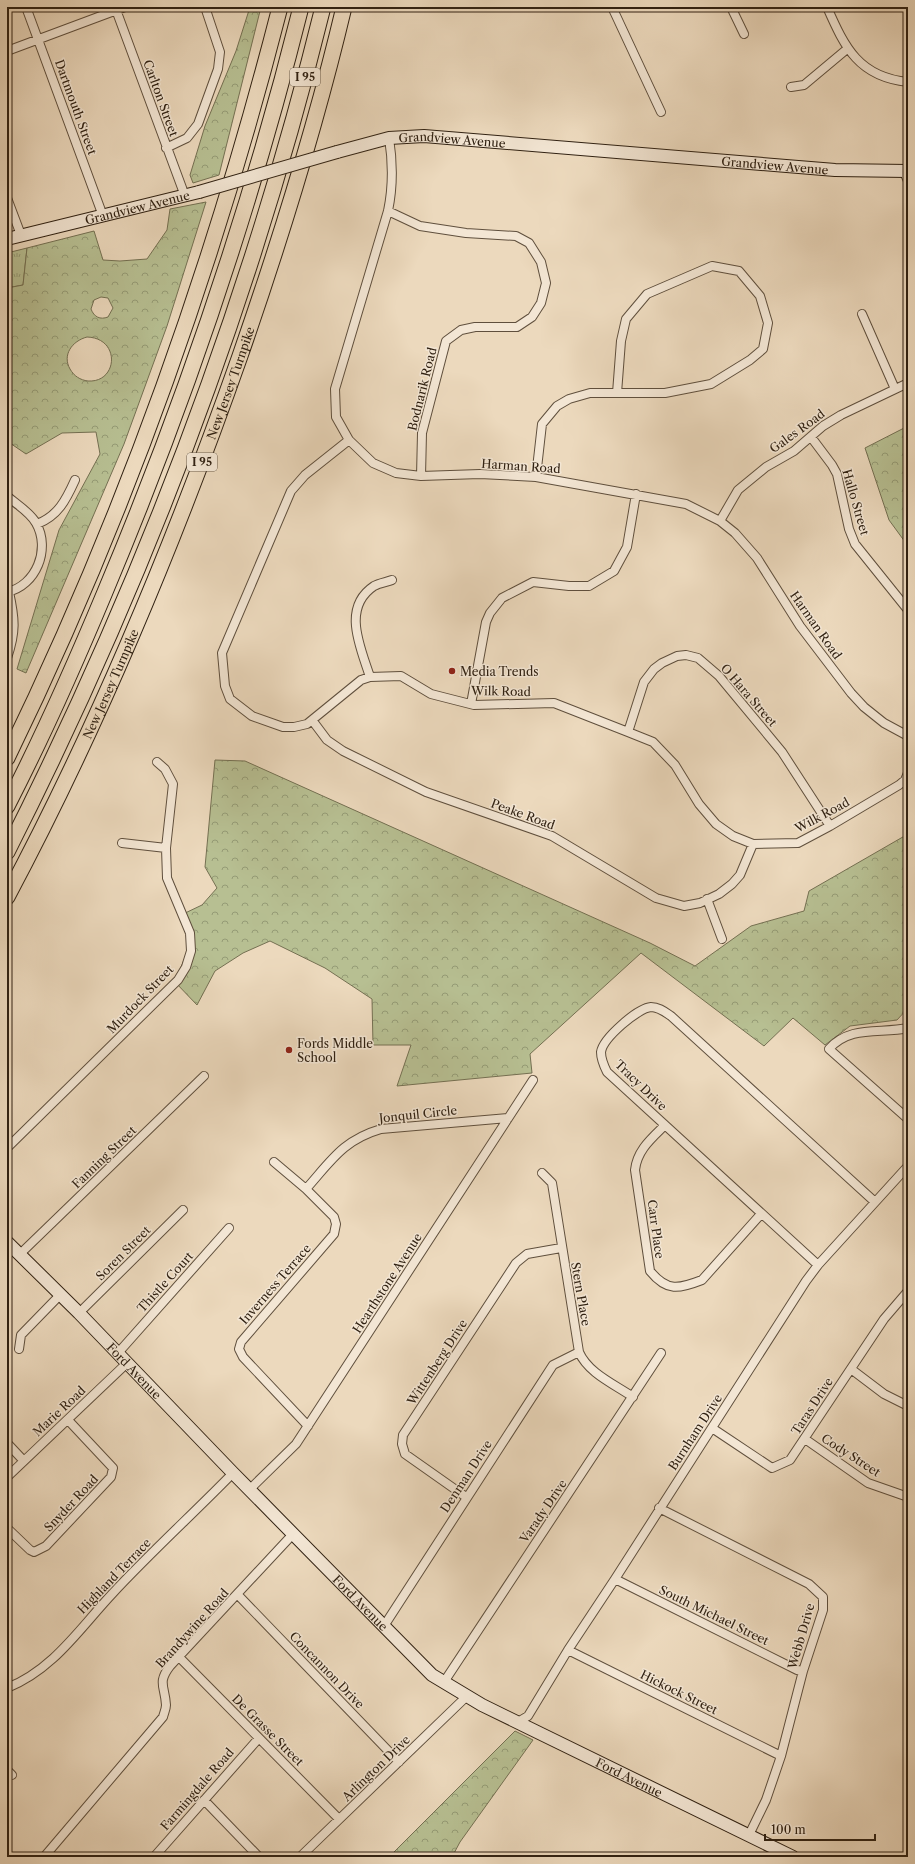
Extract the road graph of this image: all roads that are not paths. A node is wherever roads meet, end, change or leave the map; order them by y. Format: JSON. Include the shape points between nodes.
{"nodes":[{"id":1,"x":26,"y":7,"type":"edge"},
{"id":2,"x":125,"y":7,"type":"edge"},
{"id":3,"x":205,"y":7,"type":"edge"},
{"id":4,"x":280,"y":7,"type":"edge"},
{"id":5,"x":301,"y":7,"type":"edge"},
{"id":6,"x":323,"y":7,"type":"edge"},
{"id":7,"x":344,"y":7,"type":"edge"},
{"id":8,"x":612,"y":7,"type":"edge"},
{"id":9,"x":731,"y":7,"type":"edge"},
{"id":10,"x":827,"y":7,"type":"edge"},
{"id":11,"x":116,"y":9,"type":"edge"},
{"id":12,"x":744,"y":34,"type":"dead end"},
{"id":13,"x":38,"y":40,"type":"junction"},
{"id":14,"x":847,"y":49,"type":"junction"},
{"id":15,"x":7,"y":51,"type":"edge"},
{"id":16,"x":908,"y":82,"type":"edge"},
{"id":17,"x":791,"y":87,"type":"dead end"},
{"id":18,"x":661,"y":112,"type":"dead end"},
{"id":19,"x":389,"y":138,"type":"junction"},
{"id":20,"x":166,"y":148,"type":"junction"},
{"id":21,"x":907,"y":174,"type":"edge"},
{"id":22,"x":184,"y":196,"type":"junction"},
{"id":23,"x":7,"y":198,"type":"edge"},
{"id":24,"x":388,"y":211,"type":"junction"},
{"id":25,"x":103,"y":216,"type":"junction"},
{"id":26,"x":21,"y":235,"type":"junction"},
{"id":27,"x":7,"y":239,"type":"edge"},
{"id":28,"x":862,"y":314,"type":"dead end"},
{"id":29,"x":908,"y":383,"type":"edge"},
{"id":30,"x":895,"y":389,"type":"junction"},
{"id":31,"x":616,"y":393,"type":"junction"},
{"id":32,"x":811,"y":437,"type":"junction"},
{"id":33,"x":348,"y":440,"type":"junction"},
{"id":34,"x":421,"y":476,"type":"junction"},
{"id":35,"x":536,"y":477,"type":"junction"},
{"id":36,"x":75,"y":480,"type":"dead end"},
{"id":37,"x":636,"y":494,"type":"junction"},
{"id":38,"x":7,"y":496,"type":"edge"},
{"id":39,"x":720,"y":521,"type":"junction"},
{"id":40,"x":37,"y":524,"type":"junction"},
{"id":41,"x":392,"y":580,"type":"dead end"},
{"id":42,"x":8,"y":592,"type":"edge"},
{"id":43,"x":908,"y":610,"type":"edge"},
{"id":44,"x":7,"y":658,"type":"edge"},
{"id":45,"x":370,"y":677,"type":"junction"},
{"id":46,"x":471,"y":704,"type":"junction"},
{"id":47,"x":312,"y":720,"type":"junction"},
{"id":48,"x":628,"y":732,"type":"junction"},
{"id":49,"x":908,"y":736,"type":"edge"},
{"id":50,"x":7,"y":758,"type":"edge"},
{"id":51,"x":157,"y":762,"type":"dead end"},
{"id":52,"x":908,"y":773,"type":"edge"},
{"id":53,"x":7,"y":806,"type":"edge"},
{"id":54,"x":830,"y":826,"type":"junction"},
{"id":55,"x":122,"y":843,"type":"dead end"},
{"id":56,"x":753,"y":844,"type":"junction"},
{"id":57,"x":166,"y":848,"type":"junction"},
{"id":58,"x":7,"y":852,"type":"edge"},
{"id":59,"x":7,"y":897,"type":"edge"},
{"id":60,"x":707,"y":899,"type":"junction"},
{"id":61,"x":722,"y":939,"type":"dead end"},
{"id":62,"x":908,"y":1028,"type":"edge"},
{"id":63,"x":204,"y":1076,"type":"dead end"},
{"id":64,"x":533,"y":1080,"type":"dead end"},
{"id":65,"x":508,"y":1118,"type":"junction"},
{"id":66,"x":908,"y":1119,"type":"edge"},
{"id":67,"x":665,"y":1125,"type":"junction"},
{"id":68,"x":7,"y":1148,"type":"edge"},
{"id":69,"x":274,"y":1162,"type":"dead end"},
{"id":70,"x":908,"y":1166,"type":"edge"},
{"id":71,"x":542,"y":1173,"type":"dead end"},
{"id":72,"x":306,"y":1189,"type":"junction"},
{"id":73,"x":875,"y":1202,"type":"junction"},
{"id":74,"x":183,"y":1210,"type":"dead end"},
{"id":75,"x":761,"y":1214,"type":"junction"},
{"id":76,"x":229,"y":1228,"type":"dead end"},
{"id":77,"x":7,"y":1242,"type":"edge"},
{"id":78,"x":561,"y":1248,"type":"junction"},
{"id":79,"x":20,"y":1254,"type":"junction"},
{"id":80,"x":818,"y":1265,"type":"junction"},
{"id":81,"x":908,"y":1291,"type":"edge"},
{"id":82,"x":60,"y":1295,"type":"junction"},
{"id":83,"x":79,"y":1313,"type":"junction"},
{"id":84,"x":19,"y":1349,"type":"dead end"},
{"id":85,"x":579,"y":1352,"type":"junction"},
{"id":86,"x":118,"y":1353,"type":"junction"},
{"id":87,"x":661,"y":1353,"type":"dead end"},
{"id":88,"x":127,"y":1363,"type":"junction"},
{"id":89,"x":851,"y":1369,"type":"junction"},
{"id":90,"x":633,"y":1397,"type":"junction"},
{"id":91,"x":908,"y":1406,"type":"edge"},
{"id":92,"x":68,"y":1420,"type":"junction"},
{"id":93,"x":308,"y":1426,"type":"junction"},
{"id":94,"x":712,"y":1428,"type":"junction"},
{"id":95,"x":805,"y":1439,"type":"junction"},
{"id":96,"x":7,"y":1443,"type":"edge"},
{"id":97,"x":24,"y":1460,"type":"junction"},
{"id":98,"x":233,"y":1473,"type":"junction"},
{"id":99,"x":7,"y":1477,"type":"edge"},
{"id":100,"x":249,"y":1490,"type":"junction"},
{"id":101,"x":466,"y":1497,"type":"junction"},
{"id":102,"x":908,"y":1497,"type":"edge"},
{"id":103,"x":659,"y":1508,"type":"junction"},
{"id":104,"x":7,"y":1528,"type":"edge"},
{"id":105,"x":293,"y":1534,"type":"junction"},
{"id":106,"x":615,"y":1579,"type":"junction"},
{"id":107,"x":238,"y":1596,"type":"junction"},
{"id":108,"x":384,"y":1626,"type":"junction"},
{"id":109,"x":568,"y":1650,"type":"junction"},
{"id":110,"x":179,"y":1656,"type":"junction"},
{"id":111,"x":803,"y":1671,"type":"junction"},
{"id":112,"x":444,"y":1682,"type":"junction"},
{"id":113,"x":7,"y":1688,"type":"edge"},
{"id":114,"x":467,"y":1696,"type":"junction"},
{"id":115,"x":518,"y":1722,"type":"junction"},
{"id":116,"x":259,"y":1738,"type":"junction"},
{"id":117,"x":781,"y":1756,"type":"junction"},
{"id":118,"x":399,"y":1762,"type":"junction"},
{"id":119,"x":204,"y":1800,"type":"junction"},
{"id":120,"x":339,"y":1819,"type":"junction"},
{"id":121,"x":749,"y":1835,"type":"junction"},
{"id":122,"x":44,"y":1857,"type":"edge"},
{"id":123,"x":154,"y":1857,"type":"edge"},
{"id":124,"x":259,"y":1857,"type":"edge"},
{"id":125,"x":300,"y":1857,"type":"edge"},
{"id":126,"x":793,"y":1857,"type":"edge"}],
"edges":[{"from":1,"to":13,"type":"street","name":"Dartmouth Street"},
{"from":2,"to":11,"type":"street"},
{"from":3,"to":20,"type":"street","via":[[220,52],[218,69],[198,124],[187,138]]},
{"from":4,"to":50,"type":"highway","via":[[238,162],[164,386],[106,537]]},
{"from":5,"to":53,"type":"highway","number":"I 95","via":[[258,166],[183,394],[93,620]]},
{"from":6,"to":58,"type":"highway","name":"New Jersey Turnpike","number":"I 95","via":[[276,179],[229,324],[172,481],[86,687]]},
{"from":7,"to":59,"type":"highway","name":"New Jersey Turnpike","number":"I 95","via":[[321,100],[274,254],[222,409],[130,640]]},
{"from":8,"to":18,"type":"street"},
{"from":9,"to":12,"type":"street"},
{"from":10,"to":14,"type":"street"},
{"from":11,"to":13,"type":"street"},
{"from":11,"to":20,"type":"street","name":"Carlton Street"},
{"from":13,"to":15,"type":"street"},
{"from":13,"to":25,"type":"street","name":"Dartmouth Street"},
{"from":14,"to":16,"type":"street","via":[[861,65],[876,75],[894,81]]},
{"from":14,"to":17,"type":"street","via":[[804,85]]},
{"from":19,"to":21,"type":"street","name":"Grandview Avenue","via":[[435,136],[691,159]]},
{"from":19,"to":22,"type":"street","name":"Grandview Avenue","bridge":true},
{"from":19,"to":24,"type":"street","name":"Harman Road","via":[[392,192]]},
{"from":20,"to":22,"type":"street","name":"Carlton Street"},
{"from":22,"to":25,"type":"street","name":"Grandview Avenue"},
{"from":23,"to":26,"type":"street"},
{"from":24,"to":33,"type":"street","name":"Harman Road","via":[[335,389],[336,417]]},
{"from":24,"to":34,"type":"street","name":"Bodnarik Road","via":[[420,226],[466,233],[516,236],[529,243],[541,262],[546,283],[541,303],[532,317],[516,327],[475,327],[460,330],[446,341],[422,433]]},
{"from":25,"to":26,"type":"street","name":"Grandview Avenue"},
{"from":26,"to":27,"type":"street","name":"Grandview Avenue"},
{"from":28,"to":30,"type":"street"},
{"from":29,"to":30,"type":"street","name":"Gales Road"},
{"from":30,"to":32,"type":"street","name":"Gales Road","via":[[841,415]]},
{"from":31,"to":31,"type":"street","via":[[665,393],[711,384],[750,360],[763,348],[768,323],[760,296],[739,271],[712,266],[647,294],[626,318]]},
{"from":31,"to":35,"type":"street","via":[[590,393],[569,399],[557,406],[542,424]]},
{"from":32,"to":39,"type":"street","name":"Gales Road","via":[[794,451],[762,470],[738,490]]},
{"from":32,"to":43,"type":"street","name":"Hallo Street","via":[[837,474],[849,529],[855,544]]},
{"from":33,"to":34,"type":"street","name":"Harman Road","via":[[373,463],[396,473]]},
{"from":33,"to":47,"type":"street","name":"Wilk Road","via":[[305,475],[292,491],[222,653],[225,686],[230,699],[252,716],[288,728],[302,726]]},
{"from":34,"to":35,"type":"street","name":"Harman Road","via":[[480,474]]},
{"from":35,"to":37,"type":"street","name":"Harman Road"},
{"from":36,"to":40,"type":"street","via":[[65,501],[55,514]]},
{"from":37,"to":39,"type":"street","name":"Harman Road","via":[[686,504]]},
{"from":37,"to":46,"type":"street","via":[[627,547],[614,571],[589,586],[533,582],[502,598],[486,622]]},
{"from":38,"to":40,"type":"street"},
{"from":39,"to":49,"type":"street","name":"Harman Road","via":[[735,533],[757,558],[800,626],[851,693],[884,723]]},
{"from":40,"to":42,"type":"street","via":[[42,542],[38,568],[25,584]]},
{"from":41,"to":45,"type":"street","via":[[375,586],[361,598],[356,612],[355,629]]},
{"from":42,"to":44,"type":"street","via":[[14,617],[14,630]]},
{"from":45,"to":46,"type":"street","name":"Wilk Road","via":[[401,676],[431,694]]},
{"from":45,"to":47,"type":"street","name":"Wilk Road","via":[[361,680]]},
{"from":46,"to":48,"type":"street","name":"Wilk Road","via":[[554,703]]},
{"from":47,"to":60,"type":"street","name":"Peake Road","via":[[327,740],[343,752],[426,792],[552,836],[656,898],[684,906]]},
{"from":48,"to":54,"type":"street","name":"O Hara Street","via":[[644,682],[654,669],[662,662],[677,656],[698,658],[719,676],[782,752]]},
{"from":48,"to":56,"type":"street","name":"Wilk Road","via":[[653,742],[675,765],[699,804],[716,824],[733,836]]},
{"from":51,"to":57,"type":"street","name":"Murdock Street","via":[[165,769],[173,784]]},
{"from":52,"to":54,"type":"street","name":"Wilk Road","via":[[899,785]]},
{"from":54,"to":56,"type":"street","name":"Wilk Road","via":[[798,842]]},
{"from":55,"to":57,"type":"street"},
{"from":56,"to":60,"type":"street","name":"Peake Road","via":[[740,875],[719,894]]},
{"from":57,"to":68,"type":"street","name":"Murdock Street","via":[[167,878],[190,933],[190,951],[186,967],[178,980]]},
{"from":60,"to":61,"type":"street"},
{"from":62,"to":66,"type":"street","via":[[852,1033],[828,1049]]},
{"from":63,"to":79,"type":"street","name":"Fanning Street"},
{"from":64,"to":65,"type":"street","name":"Hearthstone Avenue"},
{"from":65,"to":72,"type":"street","name":"Jonquil Circle","via":[[381,1129],[364,1134],[344,1146]]},
{"from":65,"to":93,"type":"street","name":"Hearthstone Avenue"},
{"from":67,"to":73,"type":"street","name":"Tracy Drive","via":[[607,1072],[602,1063],[601,1051],[606,1041],[628,1020],[651,1007],[662,1009],[671,1016]]},
{"from":67,"to":75,"type":"street","name":"Tracy Drive"},
{"from":67,"to":75,"type":"street","name":"Carr Place","via":[[641,1150],[636,1159],[650,1271],[659,1282],[672,1287],[690,1285],[702,1280]]},
{"from":69,"to":72,"type":"street","name":"Inverness Terrace"},
{"from":70,"to":73,"type":"street","name":"Burnham Drive"},
{"from":71,"to":78,"type":"street","name":"Stern Place","via":[[552,1183]]},
{"from":72,"to":93,"type":"street","name":"Inverness Terrace","via":[[334,1217],[334,1234],[240,1342],[240,1349],[243,1357]]},
{"from":73,"to":80,"type":"street","name":"Burnham Drive"},
{"from":74,"to":83,"type":"street","name":"Soren Street"},
{"from":75,"to":80,"type":"street","name":"Tracy Drive"},
{"from":76,"to":86,"type":"street","name":"Thistle Court"},
{"from":77,"to":79,"type":"street","name":"Ford Avenue"},
{"from":78,"to":85,"type":"street","name":"Stern Place"},
{"from":78,"to":101,"type":"street","name":"Wittenberg Drive","via":[[527,1254],[516,1263],[404,1435],[404,1454]]},
{"from":79,"to":82,"type":"street","name":"Ford Avenue"},
{"from":80,"to":94,"type":"street","name":"Burnham Drive"},
{"from":81,"to":89,"type":"street","name":"Taras Drive","via":[[884,1319]]},
{"from":82,"to":83,"type":"street","name":"Ford Avenue"},
{"from":82,"to":84,"type":"street","via":[[21,1335]]},
{"from":83,"to":86,"type":"street","name":"Ford Avenue"},
{"from":85,"to":90,"type":"street","name":"Stern Place","via":[[583,1361],[597,1373]]},
{"from":85,"to":101,"type":"street","name":"Denman Drive","via":[[553,1365]]},
{"from":86,"to":88,"type":"street","name":"Ford Avenue"},
{"from":87,"to":90,"type":"street","name":"Varady Drive"},
{"from":88,"to":92,"type":"street","name":"Marie Road"},
{"from":88,"to":98,"type":"street","name":"Ford Avenue"},
{"from":89,"to":91,"type":"street","via":[[884,1394]]},
{"from":89,"to":95,"type":"street","name":"Taras Drive"},
{"from":90,"to":112,"type":"street","name":"Varady Drive"},
{"from":92,"to":97,"type":"street","name":"Marie Road"},
{"from":92,"to":104,"type":"street","name":"Snyder Road","via":[[113,1468],[112,1477],[40,1550],[30,1550]]},
{"from":93,"to":100,"type":"street","name":"Hearthstone Avenue","via":[[296,1444]]},
{"from":94,"to":95,"type":"street","name":"Taras Drive","via":[[772,1468],[790,1460]]},
{"from":94,"to":103,"type":"street","name":"Burnham Drive"},
{"from":95,"to":102,"type":"street","name":"Cody Street","via":[[868,1483]]},
{"from":96,"to":97,"type":"street"},
{"from":97,"to":99,"type":"street","name":"Marie Road"},
{"from":98,"to":100,"type":"street","name":"Ford Avenue"},
{"from":98,"to":113,"type":"street","name":"Highland Terrace","via":[[113,1593],[49,1663],[33,1675]]},
{"from":100,"to":105,"type":"street","name":"Ford Avenue"},
{"from":101,"to":108,"type":"street","name":"Denman Drive"},
{"from":103,"to":106,"type":"street","name":"Burnham Drive"},
{"from":103,"to":111,"type":"street","name":"Webb Drive","via":[[809,1584],[823,1597],[823,1610]]},
{"from":105,"to":107,"type":"street","name":"Brandywine Road"},
{"from":105,"to":108,"type":"street","name":"Ford Avenue"},
{"from":106,"to":109,"type":"street","name":"Burnham Drive"},
{"from":106,"to":111,"type":"street","name":"South Michael Street","via":[[790,1667]]},
{"from":107,"to":110,"type":"street","name":"Brandywine Road"},
{"from":107,"to":118,"type":"street","name":"Concannon Drive"},
{"from":108,"to":112,"type":"street","name":"Ford Avenue","via":[[432,1675]]},
{"from":109,"to":115,"type":"street","name":"Burnham Drive","via":[[528,1716]]},
{"from":109,"to":117,"type":"street","name":"Hickock Street"},
{"from":110,"to":116,"type":"street","name":"De Grasse Street"},
{"from":110,"to":122,"type":"street","name":"Brandywine Road","via":[[164,1674],[162,1684],[166,1705],[163,1717]]},
{"from":111,"to":117,"type":"street","name":"Webb Drive"},
{"from":112,"to":114,"type":"street","name":"Ford Avenue"},
{"from":114,"to":115,"type":"street","name":"Ford Avenue"},
{"from":114,"to":118,"type":"street","name":"Arlington Drive"},
{"from":115,"to":121,"type":"street","name":"Ford Avenue"},
{"from":116,"to":119,"type":"street","name":"Farmingdale Road"},
{"from":116,"to":120,"type":"street","name":"De Grasse Street"},
{"from":117,"to":121,"type":"street","name":"Webb Drive","via":[[766,1800]]},
{"from":118,"to":120,"type":"street","name":"Arlington Drive"},
{"from":119,"to":123,"type":"street","name":"Farmingdale Road"},
{"from":119,"to":124,"type":"street"},
{"from":120,"to":125,"type":"street","name":"Arlington Drive"},
{"from":121,"to":126,"type":"street","name":"Ford Avenue"}]}
